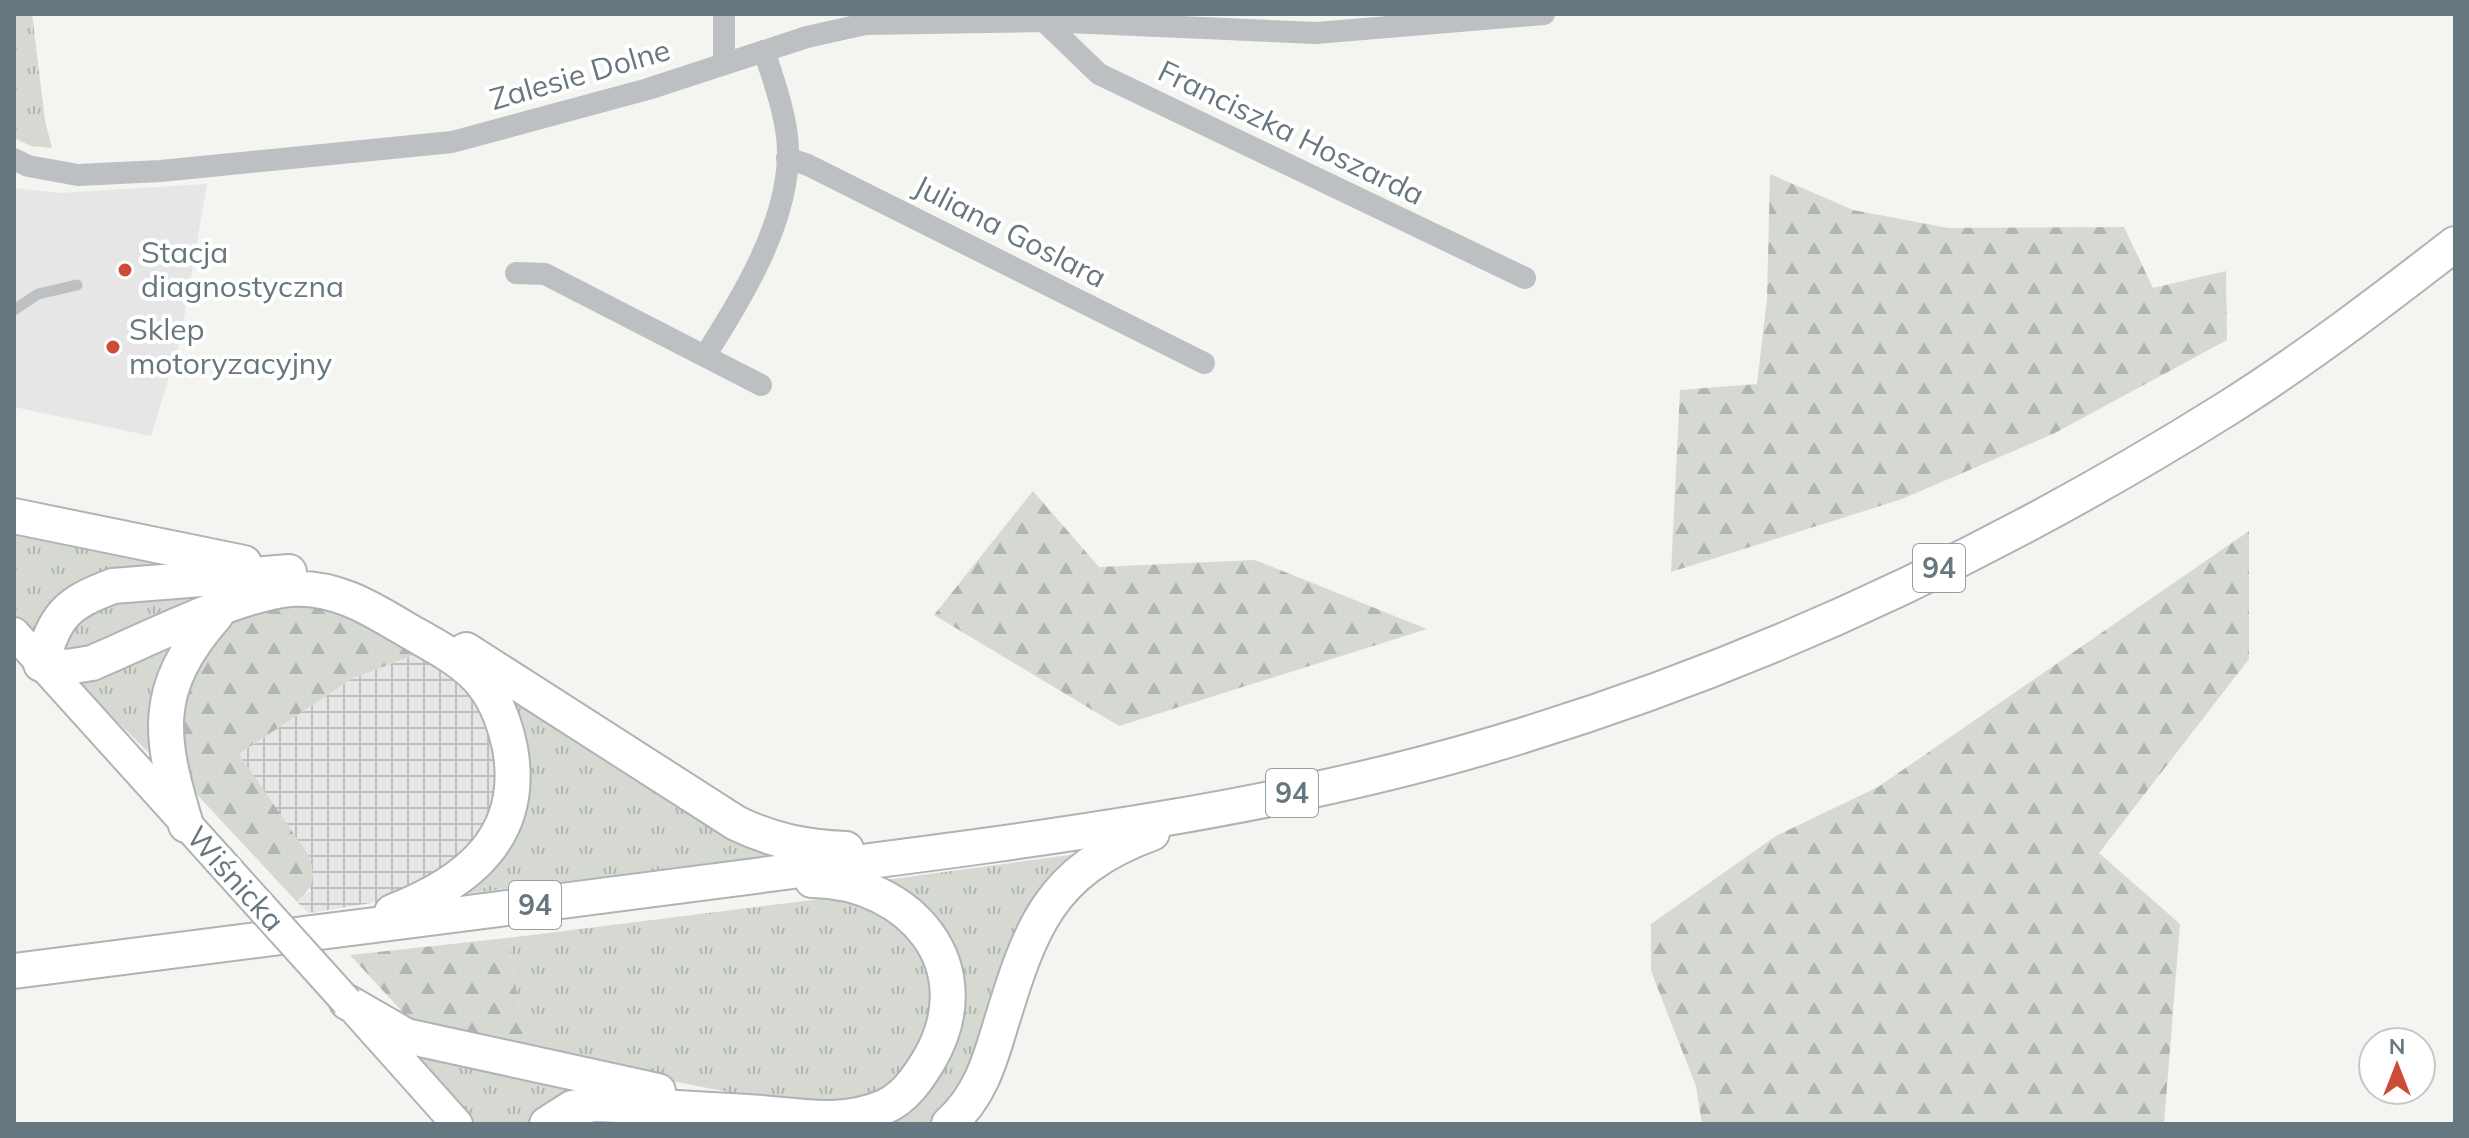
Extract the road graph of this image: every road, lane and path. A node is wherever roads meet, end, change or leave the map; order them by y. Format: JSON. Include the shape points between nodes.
{"nodes":[{"id":1,"x":724,"y":14,"type":"edge"},
{"id":2,"x":1544,"y":14,"type":"edge"},
{"id":3,"x":1044,"y":21,"type":"junction"},
{"id":4,"x":764,"y":51,"type":"junction"},
{"id":5,"x":724,"y":63,"type":"junction"},
{"id":6,"x":787,"y":158,"type":"junction"},
{"id":7,"x":14,"y":159,"type":"edge"},
{"id":8,"x":2455,"y":244,"type":"edge"},
{"id":9,"x":516,"y":273,"type":"dead end"},
{"id":10,"x":1525,"y":278,"type":"dead end"},
{"id":11,"x":77,"y":285,"type":"dead end"},
{"id":12,"x":14,"y":310,"type":"edge"},
{"id":13,"x":705,"y":356,"type":"junction"},
{"id":14,"x":1204,"y":363,"type":"dead end"},
{"id":15,"x":761,"y":385,"type":"dead end"},
{"id":16,"x":14,"y":516,"type":"edge"},
{"id":17,"x":289,"y":572,"type":"junction"},
{"id":18,"x":220,"y":610,"type":"junction"},
{"id":19,"x":14,"y":633,"type":"edge"},
{"id":20,"x":41,"y":664,"type":"junction"},
{"id":21,"x":1218,"y":809,"type":"junction"},
{"id":22,"x":186,"y":825,"type":"junction"},
{"id":23,"x":922,"y":854,"type":"junction"},
{"id":24,"x":727,"y":879,"type":"junction"},
{"id":25,"x":342,"y":931,"type":"junction"},
{"id":26,"x":14,"y":971,"type":"edge"},
{"id":27,"x":347,"y":1002,"type":"junction"},
{"id":28,"x":752,"y":1112,"type":"junction"},
{"id":29,"x":457,"y":1124,"type":"edge"},
{"id":30,"x":547,"y":1124,"type":"edge"},
{"id":31,"x":949,"y":1124,"type":"edge"}],
"edges":[{"from":1,"to":5,"type":"street"},
{"from":2,"to":3,"type":"street","name":"Zalesie Dolne","via":[[1316,33]]},
{"from":3,"to":4,"type":"street","name":"Zalesie Dolne","via":[[865,24]]},
{"from":3,"to":10,"type":"street","name":"Franciszka Hoszarda","via":[[1099,74]]},
{"from":4,"to":5,"type":"street","name":"Zalesie Dolne"},
{"from":4,"to":6,"type":"street"},
{"from":5,"to":7,"type":"street","name":"Zalesie Dolne","via":[[452,142],[78,175]]},
{"from":6,"to":13,"type":"street","via":[[786,183],[765,245]]},
{"from":6,"to":14,"type":"street","name":"Juliana Goslara"},
{"from":8,"to":21,"type":"main road","number":"94","via":[[2225,410],[1878,600],[1709,670],[1504,741]]},
{"from":9,"to":13,"type":"street","via":[[545,274]]},
{"from":11,"to":12,"type":"lane","via":[[38,294]]},
{"from":13,"to":15,"type":"street"},
{"from":16,"to":17,"type":"main road"},
{"from":17,"to":20,"type":"main road","via":[[101,590],[69,605],[55,625]]},
{"from":17,"to":23,"type":"main road","via":[[367,592],[766,838],[803,847]]},
{"from":18,"to":20,"type":"main road","via":[[92,663]]},
{"from":18,"to":22,"type":"main road","via":[[188,651],[170,690],[169,769]]},
{"from":18,"to":25,"type":"main road","via":[[290,589],[351,599],[461,663],[495,704],[508,737],[512,795],[503,828],[482,858],[428,898]]},
{"from":19,"to":20,"type":"main road","name":"Wiśnicka"},
{"from":20,"to":22,"type":"main road","name":"Wiśnicka"},
{"from":21,"to":23,"type":"main road","number":"94"},
{"from":21,"to":31,"type":"main road","via":[[1104,854],[1065,884],[1027,945],[977,1091]]},
{"from":22,"to":27,"type":"main road","name":"Wiśnicka","bridge":true},
{"from":23,"to":24,"type":"main road","number":"94"},
{"from":24,"to":25,"type":"main road","number":"94"},
{"from":24,"to":28,"type":"main road","via":[[822,880],[888,897],[926,930],[948,988],[945,1020],[933,1054],[906,1092],[888,1106],[837,1119]]},
{"from":25,"to":26,"type":"main road","number":"94"},
{"from":27,"to":28,"type":"main road","via":[[406,1036]]},
{"from":27,"to":29,"type":"main road","name":"Wiśnicka"},
{"from":28,"to":30,"type":"main road","via":[[595,1104],[572,1108]]}]}
